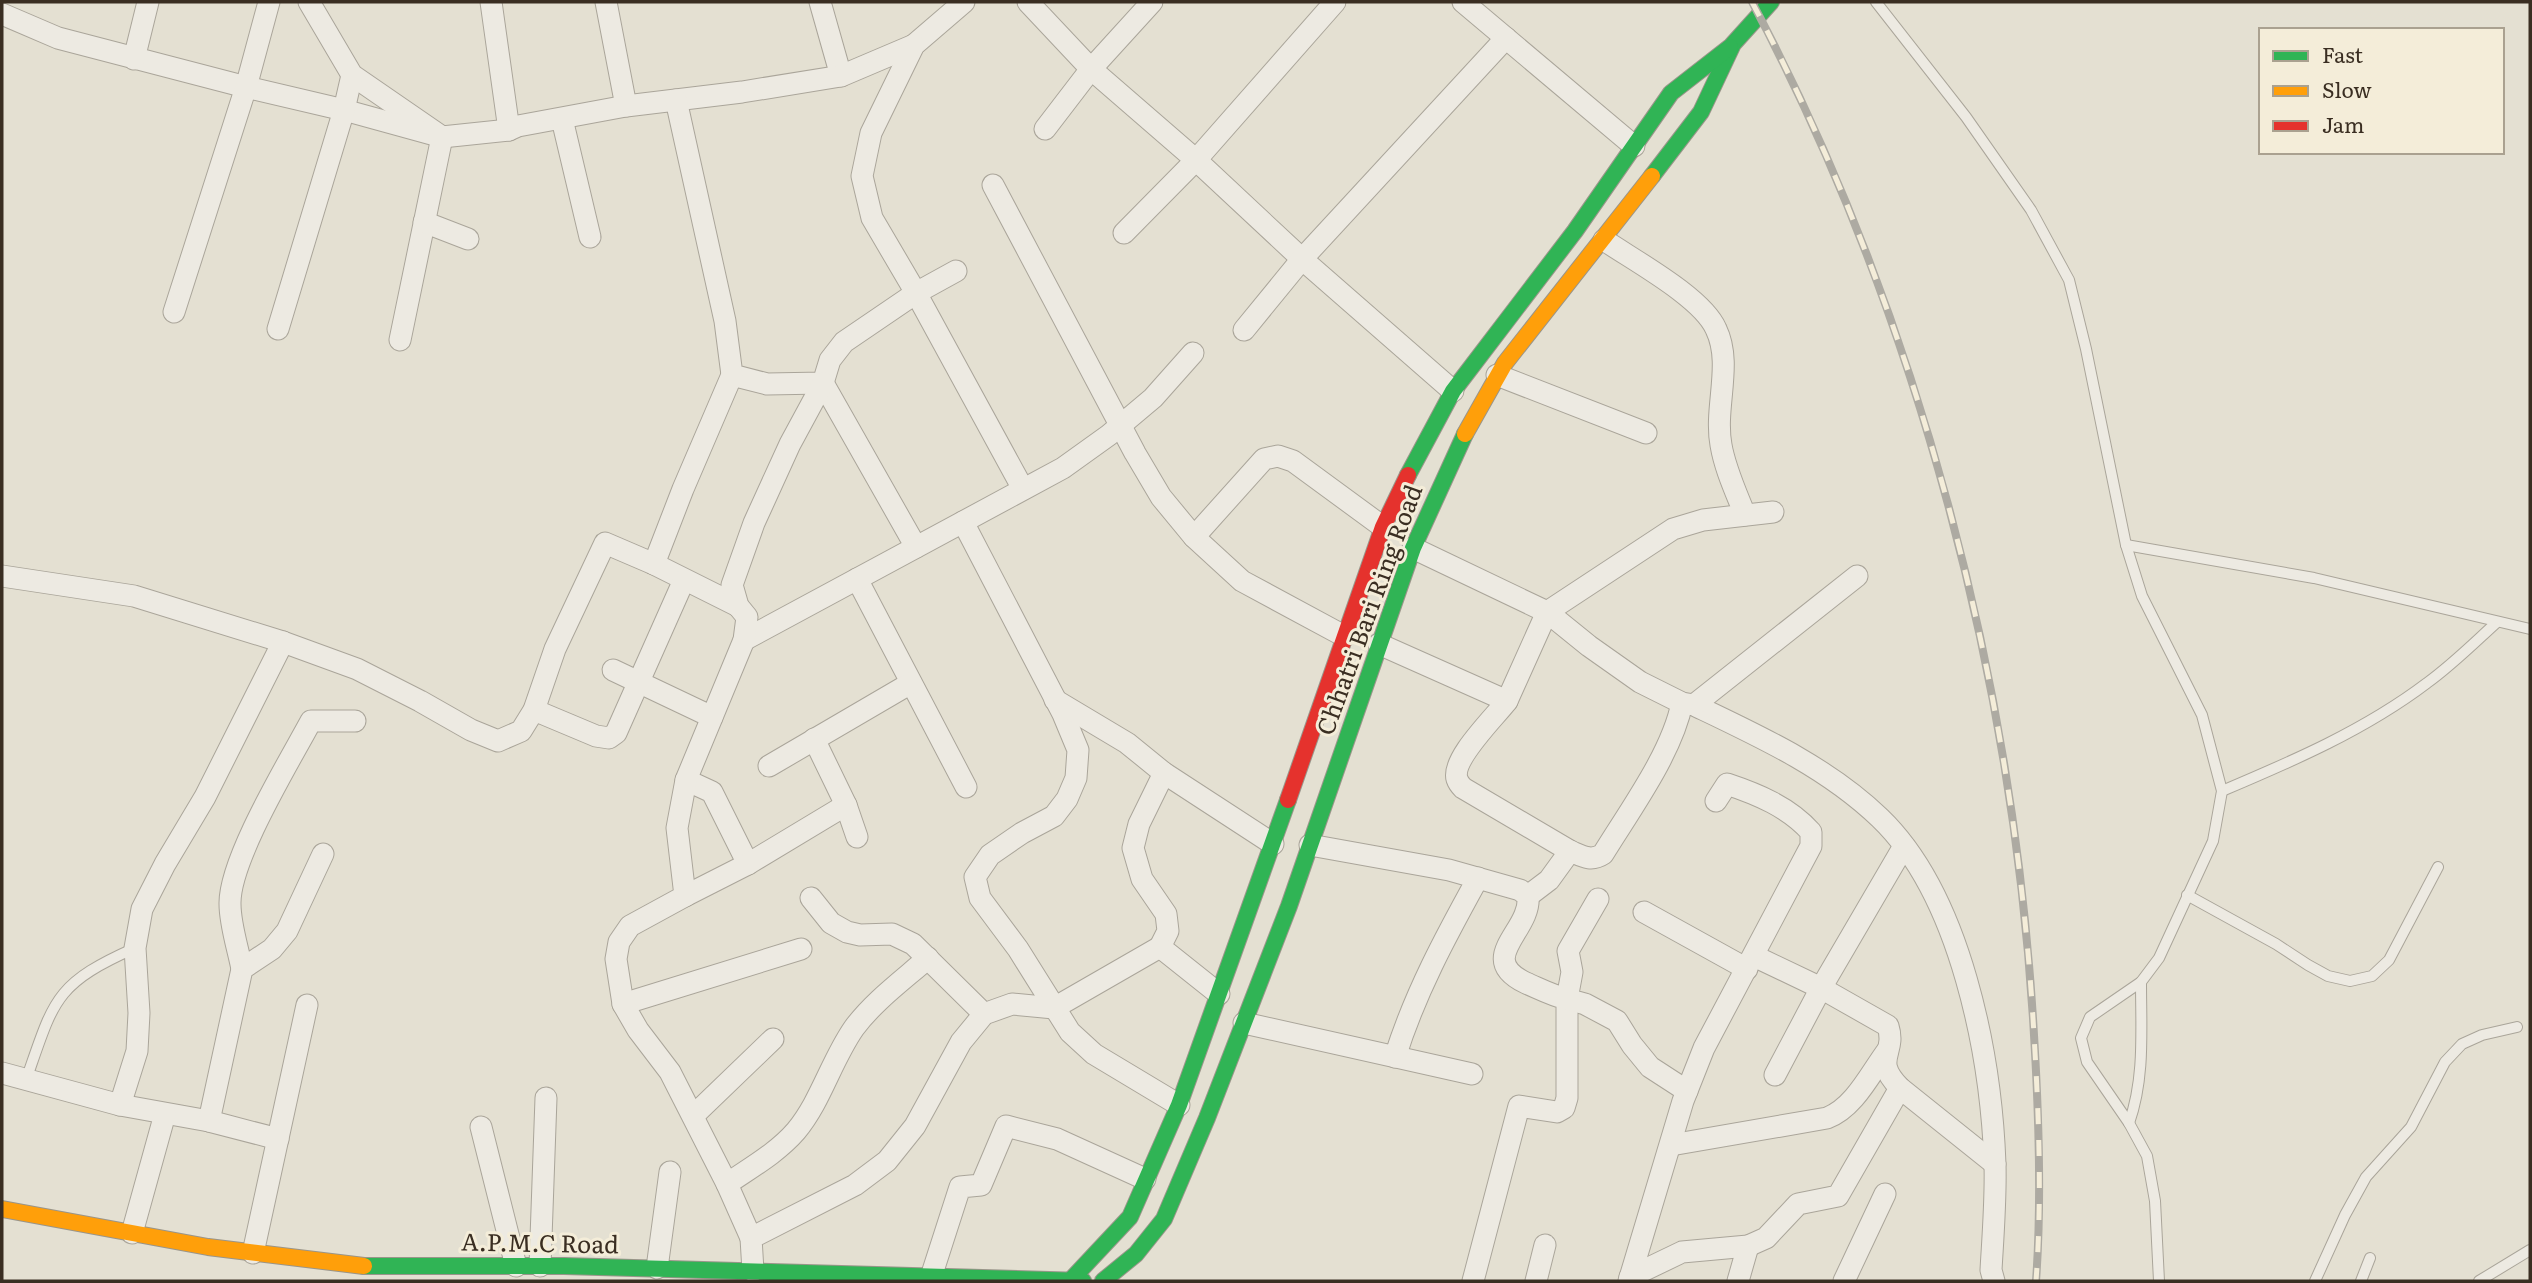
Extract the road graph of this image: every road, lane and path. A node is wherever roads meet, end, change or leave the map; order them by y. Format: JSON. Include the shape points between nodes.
{"nodes":[{"id":1,"x":148,"y":2,"type":"edge"},
{"id":2,"x":269,"y":2,"type":"edge"},
{"id":3,"x":309,"y":2,"type":"edge"},
{"id":4,"x":491,"y":2,"type":"edge"},
{"id":5,"x":606,"y":2,"type":"edge"},
{"id":6,"x":820,"y":2,"type":"edge"},
{"id":7,"x":964,"y":2,"type":"edge"},
{"id":8,"x":1028,"y":2,"type":"edge"},
{"id":9,"x":1152,"y":2,"type":"edge"},
{"id":10,"x":1335,"y":2,"type":"edge"},
{"id":11,"x":1463,"y":2,"type":"edge"},
{"id":12,"x":1771,"y":2,"type":"edge"},
{"id":13,"x":1876,"y":2,"type":"edge"},
{"id":14,"x":2,"y":13,"type":"edge"},
{"id":15,"x":1506,"y":38,"type":"junction"},
{"id":16,"x":1733,"y":44,"type":"junction"},
{"id":17,"x":914,"y":46,"type":"junction"},
{"id":18,"x":134,"y":59,"type":"junction"},
{"id":19,"x":1091,"y":69,"type":"junction"},
{"id":20,"x":352,"y":75,"type":"junction"},
{"id":21,"x":841,"y":76,"type":"junction"},
{"id":22,"x":246,"y":87,"type":"junction"},
{"id":23,"x":676,"y":100,"type":"junction"},
{"id":24,"x":626,"y":106,"type":"junction"},
{"id":25,"x":344,"y":110,"type":"junction"},
{"id":26,"x":562,"y":118,"type":"junction"},
{"id":27,"x":1045,"y":129,"type":"dead end"},
{"id":28,"x":509,"y":130,"type":"junction"},
{"id":29,"x":442,"y":137,"type":"junction"},
{"id":30,"x":1634,"y":146,"type":"junction"},
{"id":31,"x":1196,"y":160,"type":"junction"},
{"id":32,"x":993,"y":185,"type":"dead end"},
{"id":33,"x":424,"y":222,"type":"junction"},
{"id":34,"x":1124,"y":233,"type":"dead end"},
{"id":35,"x":590,"y":237,"type":"dead end"},
{"id":36,"x":468,"y":239,"type":"dead end"},
{"id":37,"x":1604,"y":240,"type":"junction"},
{"id":38,"x":1302,"y":258,"type":"junction"},
{"id":39,"x":956,"y":271,"type":"dead end"},
{"id":40,"x":916,"y":293,"type":"junction"},
{"id":41,"x":174,"y":312,"type":"dead end"},
{"id":42,"x":278,"y":329,"type":"dead end"},
{"id":43,"x":1244,"y":330,"type":"dead end"},
{"id":44,"x":400,"y":340,"type":"dead end"},
{"id":45,"x":1193,"y":353,"type":"dead end"},
{"id":46,"x":732,"y":375,"type":"junction"},
{"id":47,"x":1497,"y":375,"type":"junction"},
{"id":48,"x":823,"y":383,"type":"junction"},
{"id":49,"x":1452,"y":391,"type":"junction"},
{"id":50,"x":1120,"y":424,"type":"junction"},
{"id":51,"x":1646,"y":433,"type":"dead end"},
{"id":52,"x":1023,"y":489,"type":"junction"},
{"id":53,"x":1773,"y":512,"type":"dead end"},
{"id":54,"x":1745,"y":515,"type":"junction"},
{"id":55,"x":963,"y":522,"type":"junction"},
{"id":56,"x":1383,"y":527,"type":"junction"},
{"id":57,"x":1194,"y":537,"type":"junction"},
{"id":58,"x":2126,"y":545,"type":"junction"},
{"id":59,"x":916,"y":547,"type":"junction"},
{"id":60,"x":1413,"y":548,"type":"junction"},
{"id":61,"x":654,"y":564,"type":"junction"},
{"id":62,"x":2,"y":576,"type":"edge"},
{"id":63,"x":1857,"y":576,"type":"dead end"},
{"id":64,"x":858,"y":579,"type":"junction"},
{"id":65,"x":684,"y":580,"type":"junction"},
{"id":66,"x":738,"y":606,"type":"junction"},
{"id":67,"x":1547,"y":612,"type":"junction"},
{"id":68,"x":2496,"y":622,"type":"junction"},
{"id":69,"x":2530,"y":629,"type":"edge"},
{"id":70,"x":1344,"y":636,"type":"junction"},
{"id":71,"x":744,"y":640,"type":"junction"},
{"id":72,"x":283,"y":642,"type":"junction"},
{"id":73,"x":1379,"y":645,"type":"junction"},
{"id":74,"x":613,"y":670,"type":"dead end"},
{"id":75,"x":640,"y":682,"type":"junction"},
{"id":76,"x":911,"y":683,"type":"junction"},
{"id":77,"x":1055,"y":700,"type":"junction"},
{"id":78,"x":1507,"y":701,"type":"junction"},
{"id":79,"x":1688,"y":704,"type":"junction"},
{"id":80,"x":534,"y":710,"type":"junction"},
{"id":81,"x":712,"y":717,"type":"junction"},
{"id":82,"x":355,"y":721,"type":"dead end"},
{"id":83,"x":814,"y":740,"type":"junction"},
{"id":84,"x":769,"y":766,"type":"dead end"},
{"id":85,"x":1164,"y":773,"type":"junction"},
{"id":86,"x":686,"y":780,"type":"junction"},
{"id":87,"x":966,"y":787,"type":"dead end"},
{"id":88,"x":2222,"y":791,"type":"junction"},
{"id":89,"x":1716,"y":801,"type":"dead end"},
{"id":90,"x":846,"y":805,"type":"junction"},
{"id":91,"x":858,"y":837,"type":"dead end"},
{"id":92,"x":1273,"y":844,"type":"junction"},
{"id":93,"x":1310,"y":845,"type":"junction"},
{"id":94,"x":1903,"y":846,"type":"junction"},
{"id":95,"x":1570,"y":850,"type":"junction"},
{"id":96,"x":323,"y":854,"type":"dead end"},
{"id":97,"x":748,"y":864,"type":"junction"},
{"id":98,"x":2438,"y":867,"type":"dead end"},
{"id":99,"x":1478,"y":878,"type":"junction"},
{"id":100,"x":2188,"y":895,"type":"junction"},
{"id":101,"x":685,"y":896,"type":"junction"},
{"id":102,"x":1528,"y":896,"type":"junction"},
{"id":103,"x":811,"y":898,"type":"dead end"},
{"id":104,"x":1598,"y":899,"type":"dead end"},
{"id":105,"x":1644,"y":912,"type":"dead end"},
{"id":106,"x":1160,"y":947,"type":"junction"},
{"id":107,"x":135,"y":948,"type":"junction"},
{"id":108,"x":801,"y":949,"type":"dead end"},
{"id":109,"x":928,"y":958,"type":"junction"},
{"id":110,"x":1750,"y":962,"type":"junction"},
{"id":111,"x":242,"y":969,"type":"junction"},
{"id":112,"x":2141,"y":982,"type":"junction"},
{"id":113,"x":1821,"y":988,"type":"junction"},
{"id":114,"x":1219,"y":995,"type":"junction"},
{"id":115,"x":1567,"y":999,"type":"junction"},
{"id":116,"x":623,"y":1004,"type":"junction"},
{"id":117,"x":307,"y":1005,"type":"dead end"},
{"id":118,"x":1054,"y":1008,"type":"junction"},
{"id":119,"x":984,"y":1014,"type":"junction"},
{"id":120,"x":1244,"y":1023,"type":"junction"},
{"id":121,"x":2517,"y":1027,"type":"dead end"},
{"id":122,"x":773,"y":1039,"type":"dead end"},
{"id":123,"x":1888,"y":1049,"type":"junction"},
{"id":124,"x":1395,"y":1057,"type":"junction"},
{"id":125,"x":2,"y":1073,"type":"edge"},
{"id":126,"x":1472,"y":1074,"type":"dead end"},
{"id":127,"x":1775,"y":1075,"type":"dead end"},
{"id":128,"x":26,"y":1080,"type":"junction"},
{"id":129,"x":1900,"y":1088,"type":"junction"},
{"id":130,"x":1687,"y":1091,"type":"junction"},
{"id":131,"x":546,"y":1098,"type":"dead end"},
{"id":132,"x":120,"y":1105,"type":"junction"},
{"id":133,"x":1179,"y":1105,"type":"junction"},
{"id":134,"x":165,"y":1114,"type":"junction"},
{"id":135,"x":693,"y":1116,"type":"junction"},
{"id":136,"x":209,"y":1121,"type":"junction"},
{"id":137,"x":2129,"y":1123,"type":"junction"},
{"id":138,"x":481,"y":1127,"type":"dead end"},
{"id":139,"x":278,"y":1139,"type":"junction"},
{"id":140,"x":1671,"y":1145,"type":"junction"},
{"id":141,"x":1995,"y":1164,"type":"junction"},
{"id":142,"x":670,"y":1172,"type":"dead end"},
{"id":143,"x":1146,"y":1179,"type":"junction"},
{"id":144,"x":727,"y":1184,"type":"junction"},
{"id":145,"x":1885,"y":1194,"type":"dead end"},
{"id":146,"x":2,"y":1209,"type":"edge"},
{"id":147,"x":132,"y":1233,"type":"junction"},
{"id":148,"x":751,"y":1238,"type":"junction"},
{"id":149,"x":1545,"y":1245,"type":"dead end"},
{"id":150,"x":1748,"y":1246,"type":"junction"},
{"id":151,"x":2530,"y":1250,"type":"edge"},
{"id":152,"x":253,"y":1253,"type":"junction"},
{"id":153,"x":2370,"y":1258,"type":"dead end"},
{"id":154,"x":516,"y":1266,"type":"junction"},
{"id":155,"x":540,"y":1266,"type":"junction"},
{"id":156,"x":657,"y":1268,"type":"junction"},
{"id":157,"x":753,"y":1271,"type":"junction"},
{"id":158,"x":931,"y":1277,"type":"junction"},
{"id":159,"x":1630,"y":1279,"type":"edge"},
{"id":160,"x":1070,"y":1281,"type":"edge"},
{"id":161,"x":1083,"y":1281,"type":"edge"},
{"id":162,"x":1103,"y":1281,"type":"edge"},
{"id":163,"x":1473,"y":1281,"type":"edge"},
{"id":164,"x":1536,"y":1281,"type":"edge"},
{"id":165,"x":1738,"y":1281,"type":"edge"},
{"id":166,"x":1844,"y":1281,"type":"edge"},
{"id":167,"x":1994,"y":1281,"type":"edge"},
{"id":168,"x":2159,"y":1281,"type":"edge"},
{"id":169,"x":2315,"y":1281,"type":"edge"},
{"id":170,"x":2361,"y":1281,"type":"edge"},
{"id":171,"x":2479,"y":1281,"type":"edge"}],
"edges":[{"from":1,"to":18,"type":"street"},
{"from":2,"to":22,"type":"street"},
{"from":3,"to":20,"type":"street"},
{"from":4,"to":28,"type":"street"},
{"from":5,"to":24,"type":"street"},
{"from":6,"to":21,"type":"street"},
{"from":7,"to":17,"type":"street"},
{"from":8,"to":19,"type":"street"},
{"from":9,"to":19,"type":"street"},
{"from":10,"to":31,"type":"street"},
{"from":11,"to":15,"type":"street"},
{"from":12,"to":16,"type":"main road","name":"Chhatri Bari Ring Road"},
{"from":13,"to":58,"type":"lane","via":[[1981,137],[2031,210],[2069,280]]},
{"from":14,"to":18,"type":"street","via":[[58,38]]},
{"from":15,"to":30,"type":"street"},
{"from":15,"to":38,"type":"street"},
{"from":16,"to":30,"type":"main road","via":[[1671,93]]},
{"from":16,"to":37,"type":"main road","name":"Chhatri Bari Ring Road","via":[[1701,113]]},
{"from":17,"to":21,"type":"street"},
{"from":17,"to":40,"type":"street","via":[[871,133],[862,176],[872,218]]},
{"from":18,"to":22,"type":"street"},
{"from":19,"to":27,"type":"street"},
{"from":19,"to":31,"type":"street"},
{"from":20,"to":25,"type":"street"},
{"from":20,"to":29,"type":"street"},
{"from":21,"to":23,"type":"street"},
{"from":22,"to":25,"type":"street"},
{"from":22,"to":41,"type":"street"},
{"from":23,"to":24,"type":"street"},
{"from":23,"to":46,"type":"street","via":[[725,321]]},
{"from":24,"to":26,"type":"street"},
{"from":25,"to":29,"type":"street"},
{"from":25,"to":42,"type":"street"},
{"from":26,"to":28,"type":"street"},
{"from":26,"to":35,"type":"street"},
{"from":28,"to":29,"type":"street"},
{"from":29,"to":33,"type":"street"},
{"from":30,"to":49,"type":"main road"},
{"from":31,"to":34,"type":"street"},
{"from":31,"to":38,"type":"street"},
{"from":32,"to":50,"type":"street"},
{"from":33,"to":36,"type":"street"},
{"from":33,"to":44,"type":"street"},
{"from":37,"to":47,"type":"main road","name":"Chhatri Bari Ring Road"},
{"from":37,"to":54,"type":"street","via":[[1678,290],[1716,327],[1723,348],[1720,444]]},
{"from":38,"to":43,"type":"street"},
{"from":38,"to":49,"type":"street"},
{"from":39,"to":40,"type":"street"},
{"from":40,"to":48,"type":"street","via":[[844,342],[830,360]]},
{"from":40,"to":52,"type":"street"},
{"from":45,"to":50,"type":"street","via":[[1153,398]]},
{"from":46,"to":48,"type":"street","via":[[767,384]]},
{"from":46,"to":61,"type":"street"},
{"from":47,"to":51,"type":"street"},
{"from":47,"to":60,"type":"main road","name":"Chhatri Bari Ring Road","via":[[1457,448]]},
{"from":48,"to":59,"type":"street"},
{"from":48,"to":66,"type":"street","via":[[754,523],[732,585]]},
{"from":49,"to":56,"type":"main road"},
{"from":50,"to":52,"type":"street","via":[[1083,455]]},
{"from":50,"to":57,"type":"street","via":[[1161,497]]},
{"from":52,"to":55,"type":"street"},
{"from":53,"to":54,"type":"street"},
{"from":54,"to":67,"type":"street","via":[[1673,529]]},
{"from":55,"to":59,"type":"street"},
{"from":55,"to":77,"type":"street"},
{"from":56,"to":57,"type":"street","via":[[1293,461],[1278,456],[1264,459]]},
{"from":56,"to":70,"type":"main road"},
{"from":57,"to":70,"type":"street","via":[[1242,580]]},
{"from":58,"to":68,"type":"lane","via":[[2314,578]]},
{"from":58,"to":88,"type":"lane","via":[[2142,596],[2202,715]]},
{"from":59,"to":64,"type":"street"},
{"from":60,"to":67,"type":"street"},
{"from":60,"to":73,"type":"main road","name":"Chhatri Bari Ring Road"},
{"from":61,"to":65,"type":"street"},
{"from":61,"to":80,"type":"street","via":[[605,543],[555,649]]},
{"from":62,"to":72,"type":"street","via":[[134,596]]},
{"from":63,"to":79,"type":"street"},
{"from":64,"to":71,"type":"street"},
{"from":64,"to":76,"type":"street"},
{"from":65,"to":66,"type":"street"},
{"from":65,"to":75,"type":"street"},
{"from":66,"to":71,"type":"street","via":[[747,617]]},
{"from":67,"to":78,"type":"street"},
{"from":67,"to":79,"type":"street","via":[[1640,682]]},
{"from":68,"to":69,"type":"lane"},
{"from":68,"to":88,"type":"lane","via":[[2428,683],[2362,725],[2298,760]]},
{"from":70,"to":92,"type":"main road"},
{"from":71,"to":81,"type":"street"},
{"from":72,"to":80,"type":"street","via":[[357,669],[498,741],[521,731]]},
{"from":72,"to":107,"type":"street","via":[[142,909]]},
{"from":73,"to":78,"type":"street"},
{"from":73,"to":93,"type":"main road","name":"Chhatri Bari Ring Road"},
{"from":74,"to":75,"type":"street"},
{"from":75,"to":80,"type":"street","via":[[621,726],[609,738]]},
{"from":75,"to":81,"type":"street"},
{"from":76,"to":83,"type":"street"},
{"from":76,"to":87,"type":"street"},
{"from":77,"to":85,"type":"street","via":[[1127,743]]},
{"from":77,"to":118,"type":"street","via":[[1078,750],[1076,778],[1067,799],[1054,816],[990,855],[975,877],[980,898]]},
{"from":78,"to":95,"type":"street","via":[[1470,746],[1457,781]]},
{"from":79,"to":94,"type":"street","via":[[1808,763],[1880,818]]},
{"from":79,"to":95,"type":"street","via":[[1603,854],[1590,859]]},
{"from":81,"to":86,"type":"street"},
{"from":82,"to":111,"type":"street","via":[[311,721],[234,874],[230,904]]},
{"from":83,"to":84,"type":"street"},
{"from":83,"to":90,"type":"street"},
{"from":85,"to":92,"type":"street"},
{"from":85,"to":106,"type":"street","via":[[1139,824],[1133,848],[1142,879],[1166,915],[1167,931]]},
{"from":86,"to":97,"type":"street","via":[[712,792]]},
{"from":86,"to":101,"type":"street","via":[[677,828]]},
{"from":88,"to":100,"type":"lane","via":[[2213,841]]},
{"from":89,"to":110,"type":"street","via":[[1727,784],[1760,796],[1811,832],[1811,846]]},
{"from":90,"to":91,"type":"street"},
{"from":90,"to":97,"type":"street"},
{"from":92,"to":114,"type":"main road"},
{"from":93,"to":99,"type":"street"},
{"from":93,"to":120,"type":"main road","name":"Chhatri Bari Ring Road"},
{"from":94,"to":113,"type":"street"},
{"from":94,"to":141,"type":"street","via":[[1919,864],[1945,915],[1970,997],[1985,1057]]},
{"from":95,"to":102,"type":"street","via":[[1549,880]]},
{"from":96,"to":111,"type":"street","via":[[287,931],[272,949]]},
{"from":97,"to":101,"type":"street"},
{"from":98,"to":100,"type":"lane","via":[[2389,960],[2372,975],[2350,981],[2328,976]]},
{"from":99,"to":102,"type":"street"},
{"from":99,"to":124,"type":"street","via":[[1432,964]]},
{"from":100,"to":112,"type":"lane","via":[[2159,958]]},
{"from":101,"to":116,"type":"street","via":[[630,926],[619,942],[616,959]]},
{"from":102,"to":115,"type":"street","via":[[1529,905],[1504,954],[1505,967],[1513,977]]},
{"from":103,"to":109,"type":"street","via":[[831,923],[846,932],[892,934]]},
{"from":104,"to":115,"type":"street","via":[[1568,951],[1572,972]]},
{"from":105,"to":110,"type":"street"},
{"from":106,"to":114,"type":"street"},
{"from":106,"to":118,"type":"street"},
{"from":107,"to":128,"type":"lane","via":[[103,962],[60,995]]},
{"from":107,"to":132,"type":"street","via":[[137,1051]]},
{"from":108,"to":116,"type":"street"},
{"from":109,"to":119,"type":"street"},
{"from":109,"to":144,"type":"street","via":[[855,1027],[797,1130],[782,1146]]},
{"from":110,"to":113,"type":"street"},
{"from":110,"to":130,"type":"street","via":[[1704,1048]]},
{"from":111,"to":136,"type":"street"},
{"from":112,"to":137,"type":"lane","via":[[2140,1073]]},
{"from":112,"to":137,"type":"lane","via":[[2090,1017],[2081,1038],[2087,1062]]},
{"from":113,"to":123,"type":"street","via":[[1888,1026]]},
{"from":113,"to":127,"type":"street"},
{"from":114,"to":133,"type":"main road"},
{"from":115,"to":130,"type":"street","via":[[1617,1021],[1650,1067]]},
{"from":115,"to":163,"type":"street","via":[[1564,1108],[1557,1112],[1519,1106]]},
{"from":116,"to":135,"type":"street","via":[[670,1072]]},
{"from":117,"to":139,"type":"street"},
{"from":118,"to":119,"type":"street","via":[[1012,1004]]},
{"from":118,"to":133,"type":"street","via":[[1094,1055]]},
{"from":119,"to":148,"type":"street","via":[[961,1042],[915,1126],[887,1161],[855,1185]]},
{"from":120,"to":124,"type":"street"},
{"from":120,"to":162,"type":"main road","name":"Chhatri Bari Ring Road","via":[[1164,1219],[1136,1254]]},
{"from":121,"to":169,"type":"lane","via":[[2462,1044],[2445,1062],[2411,1127],[2366,1177]]},
{"from":122,"to":135,"type":"street"},
{"from":123,"to":129,"type":"street","via":[[1884,1066]]},
{"from":123,"to":140,"type":"street","via":[[1838,1114]]},
{"from":124,"to":126,"type":"street"},
{"from":125,"to":128,"type":"street"},
{"from":128,"to":132,"type":"street"},
{"from":129,"to":141,"type":"street"},
{"from":129,"to":150,"type":"street","via":[[1838,1196],[1798,1204],[1766,1238]]},
{"from":130,"to":140,"type":"street"},
{"from":131,"to":155,"type":"street"},
{"from":132,"to":134,"type":"street"},
{"from":133,"to":143,"type":"main road"},
{"from":134,"to":136,"type":"street"},
{"from":134,"to":147,"type":"street"},
{"from":135,"to":144,"type":"street"},
{"from":136,"to":139,"type":"street"},
{"from":137,"to":168,"type":"lane","via":[[2147,1156],[2155,1200]]},
{"from":138,"to":154,"type":"street"},
{"from":139,"to":152,"type":"street"},
{"from":140,"to":159,"type":"street"},
{"from":141,"to":167,"type":"street"},
{"from":142,"to":156,"type":"street"},
{"from":143,"to":158,"type":"street","via":[[1057,1139],[1006,1126],[981,1185],[960,1187]]},
{"from":143,"to":160,"type":"main road","via":[[1130,1217]]},
{"from":144,"to":148,"type":"street"},
{"from":145,"to":166,"type":"street"},
{"from":146,"to":147,"type":"main road","name":"A.P.M.C Road"},
{"from":147,"to":152,"type":"main road","name":"A.P.M.C Road"},
{"from":148,"to":157,"type":"street"},
{"from":149,"to":164,"type":"street"},
{"from":150,"to":159,"type":"street","via":[[1682,1252]]},
{"from":150,"to":165,"type":"street"},
{"from":151,"to":171,"type":"lane"},
{"from":152,"to":154,"type":"main road","name":"A.P.M.C Road","via":[[357,1266]]},
{"from":153,"to":170,"type":"lane"},
{"from":154,"to":155,"type":"main road","name":"A.P.M.C Road"},
{"from":155,"to":156,"type":"main road","name":"A.P.M.C Road"},
{"from":156,"to":157,"type":"main road","name":"A.P.M.C Road"},
{"from":157,"to":158,"type":"main road","name":"A.P.M.C Road"},
{"from":158,"to":160,"type":"main road","name":"A.P.M.C Road"},
{"from":160,"to":161,"type":"main road","name":"A.P.M.C Road"}]}
